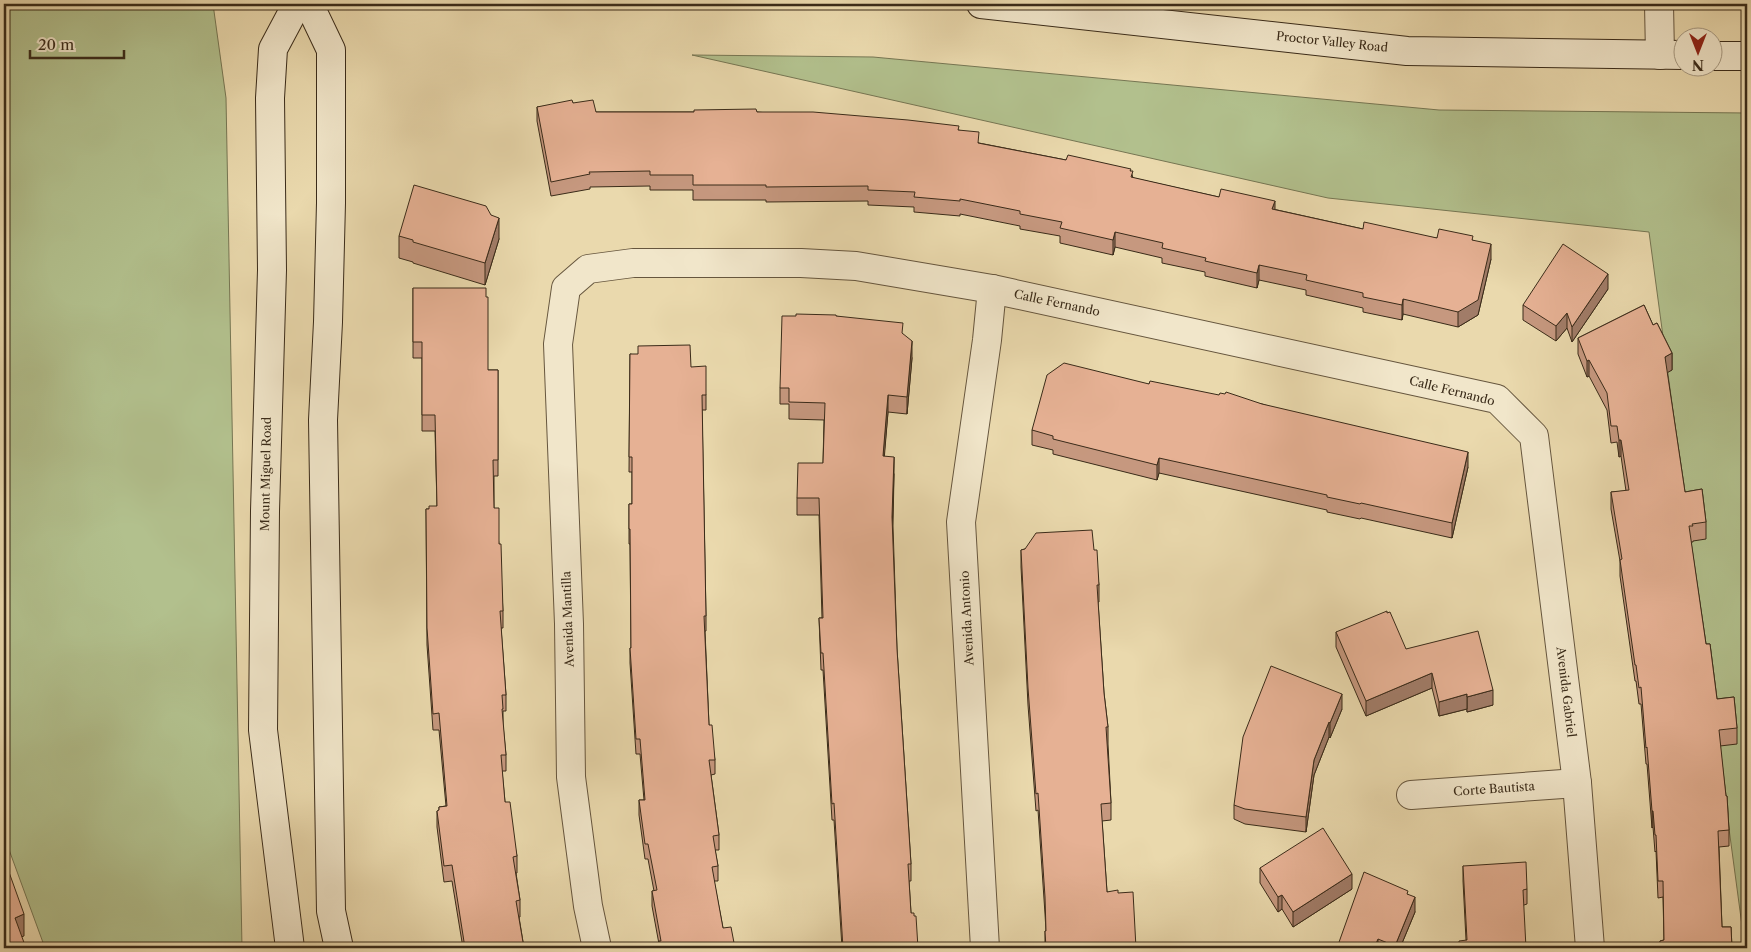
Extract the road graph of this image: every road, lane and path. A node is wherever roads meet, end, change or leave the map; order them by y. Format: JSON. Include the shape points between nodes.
{"nodes":[{"id":1,"x":297,"y":4,"type":"edge"},
{"id":2,"x":310,"y":4,"type":"edge"},
{"id":3,"x":982,"y":4,"type":"edge"},
{"id":4,"x":1659,"y":4,"type":"edge"},
{"id":5,"x":1672,"y":55,"type":"edge"},
{"id":6,"x":1724,"y":56,"type":"edge"},
{"id":7,"x":1747,"y":56,"type":"edge"},
{"id":8,"x":566,"y":288,"type":"joint"},
{"id":9,"x":992,"y":289,"type":"junction"},
{"id":10,"x":1534,"y":436,"type":"joint"},
{"id":11,"x":1577,"y":783,"type":"junction"},
{"id":12,"x":1411,"y":795,"type":"dead end"},
{"id":13,"x":290,"y":948,"type":"edge"},
{"id":14,"x":340,"y":948,"type":"edge"},
{"id":15,"x":597,"y":948,"type":"edge"},
{"id":16,"x":985,"y":948,"type":"edge"},
{"id":17,"x":1590,"y":948,"type":"edge"}],
"edges":[{"from":1,"to":13,"type":"street","name":"Mount Miguel Road","via":[[273,49],[270,98],[272,270],[263,710]]},
{"from":2,"to":14,"type":"street","via":[[331,50],[324,420],[331,910]]},
{"from":3,"to":5,"type":"street","name":"Proctor Valley Road","via":[[1407,51]]},
{"from":4,"to":5,"type":"street"},
{"from":6,"to":7,"type":"street"},
{"from":8,"to":9,"type":"street","name":"Calle Fernando","via":[[588,269],[633,263],[801,263],[856,266]]},
{"from":8,"to":15,"type":"street","name":"Avenida Mantilla","via":[[558,344],[571,776],[588,906]]},
{"from":9,"to":10,"type":"street","name":"Calle Fernando","via":[[1497,399]]},
{"from":9,"to":16,"type":"street","name":"Avenida Antonio","via":[[961,522]]},
{"from":10,"to":11,"type":"street","name":"Avenida Gabriel"},
{"from":11,"to":12,"type":"street","name":"Corte Bautista"},
{"from":11,"to":17,"type":"street","name":"Avenida Gabriel"}]}
